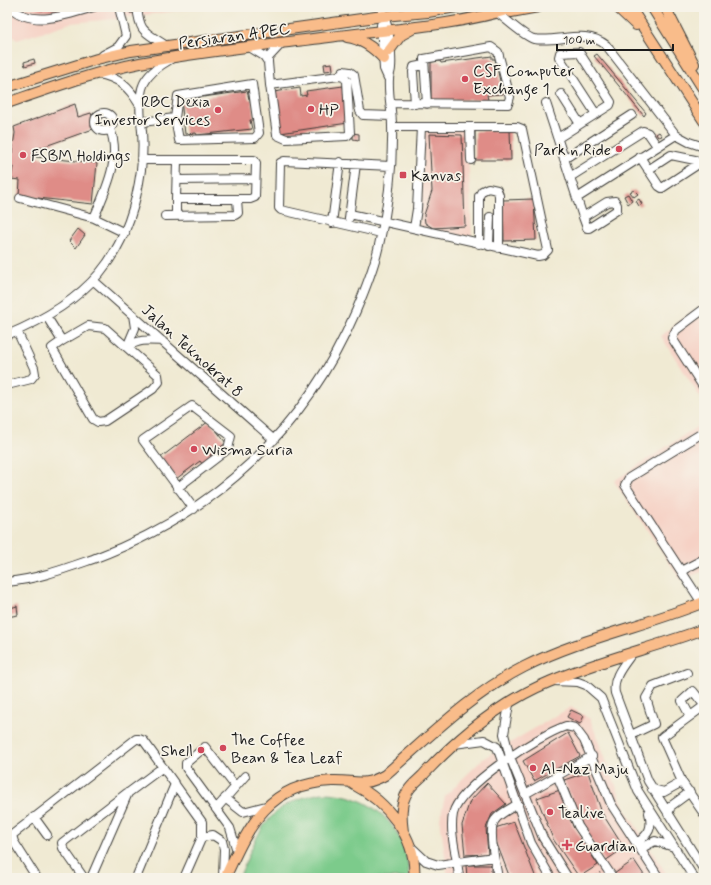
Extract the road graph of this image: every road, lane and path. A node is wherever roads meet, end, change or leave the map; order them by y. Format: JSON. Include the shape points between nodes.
{"nodes":[{"id":1,"x":10,"y":7,"type":"edge"},
{"id":2,"x":94,"y":7,"type":"edge"},
{"id":3,"x":119,"y":7,"type":"edge"},
{"id":4,"x":137,"y":7,"type":"edge"},
{"id":5,"x":456,"y":7,"type":"edge"},
{"id":6,"x":517,"y":7,"type":"edge"},
{"id":7,"x":538,"y":7,"type":"edge"},
{"id":8,"x":617,"y":7,"type":"edge"},
{"id":9,"x":630,"y":7,"type":"edge"},
{"id":10,"x":652,"y":7,"type":"edge"},
{"id":11,"x":664,"y":7,"type":"edge"},
{"id":12,"x":420,"y":10,"type":"edge"},
{"id":13,"x":382,"y":12,"type":"edge"},
{"id":14,"x":499,"y":14,"type":"junction"},
{"id":15,"x":475,"y":17,"type":"junction"},
{"id":16,"x":420,"y":26,"type":"junction"},
{"id":17,"x":384,"y":30,"type":"junction"},
{"id":18,"x":341,"y":36,"type":"junction"},
{"id":19,"x":281,"y":44,"type":"junction"},
{"id":20,"x":165,"y":45,"type":"junction"},
{"id":21,"x":251,"y":48,"type":"junction"},
{"id":22,"x":386,"y":55,"type":"junction"},
{"id":23,"x":174,"y":58,"type":"junction"},
{"id":24,"x":97,"y":59,"type":"junction"},
{"id":25,"x":268,"y":62,"type":"junction"},
{"id":26,"x":666,"y":62,"type":"junction"},
{"id":27,"x":424,"y":65,"type":"junction"},
{"id":28,"x":97,"y":73,"type":"junction"},
{"id":29,"x":339,"y":76,"type":"junction"},
{"id":30,"x":704,"y":82,"type":"edge"},
{"id":31,"x":270,"y":85,"type":"junction"},
{"id":32,"x":7,"y":87,"type":"edge"},
{"id":33,"x":704,"y":90,"type":"edge"},
{"id":34,"x":561,"y":94,"type":"dead end"},
{"id":35,"x":7,"y":103,"type":"edge"},
{"id":36,"x":391,"y":103,"type":"junction"},
{"id":37,"x":546,"y":103,"type":"dead end"},
{"id":38,"x":139,"y":104,"type":"junction"},
{"id":39,"x":415,"y":104,"type":"junction"},
{"id":40,"x":427,"y":104,"type":"junction"},
{"id":41,"x":596,"y":114,"type":"junction"},
{"id":42,"x":632,"y":115,"type":"dead end"},
{"id":43,"x":391,"y":116,"type":"junction"},
{"id":44,"x":175,"y":118,"type":"junction"},
{"id":45,"x":704,"y":121,"type":"edge"},
{"id":46,"x":142,"y":122,"type":"junction"},
{"id":47,"x":580,"y":124,"type":"junction"},
{"id":48,"x":392,"y":127,"type":"junction"},
{"id":49,"x":421,"y":127,"type":"junction"},
{"id":50,"x":470,"y":127,"type":"junction"},
{"id":51,"x":110,"y":129,"type":"dead end"},
{"id":52,"x":676,"y":135,"type":"junction"},
{"id":53,"x":558,"y":138,"type":"junction"},
{"id":54,"x":657,"y":146,"type":"junction"},
{"id":55,"x":704,"y":147,"type":"edge"},
{"id":56,"x":640,"y":158,"type":"junction"},
{"id":57,"x":564,"y":159,"type":"junction"},
{"id":58,"x":141,"y":160,"type":"junction"},
{"id":59,"x":471,"y":160,"type":"dead end"},
{"id":60,"x":177,"y":161,"type":"junction"},
{"id":61,"x":340,"y":162,"type":"junction"},
{"id":62,"x":356,"y":164,"type":"junction"},
{"id":63,"x":391,"y":166,"type":"junction"},
{"id":64,"x":648,"y":170,"type":"junction"},
{"id":65,"x":570,"y":177,"type":"junction"},
{"id":66,"x":255,"y":179,"type":"junction"},
{"id":67,"x":177,"y":180,"type":"junction"},
{"id":68,"x":20,"y":198,"type":"dead end"},
{"id":69,"x":577,"y":198,"type":"junction"},
{"id":70,"x":176,"y":199,"type":"junction"},
{"id":71,"x":237,"y":199,"type":"junction"},
{"id":72,"x":350,"y":214,"type":"junction"},
{"id":73,"x":165,"y":216,"type":"dead end"},
{"id":74,"x":176,"y":216,"type":"junction"},
{"id":75,"x":490,"y":217,"type":"dead end"},
{"id":76,"x":583,"y":217,"type":"dead end"},
{"id":77,"x":94,"y":218,"type":"junction"},
{"id":78,"x":384,"y":221,"type":"junction"},
{"id":79,"x":332,"y":223,"type":"junction"},
{"id":80,"x":347,"y":225,"type":"junction"},
{"id":81,"x":414,"y":228,"type":"junction"},
{"id":82,"x":125,"y":233,"type":"junction"},
{"id":83,"x":381,"y":233,"type":"junction"},
{"id":84,"x":479,"y":244,"type":"junction"},
{"id":85,"x":489,"y":246,"type":"junction"},
{"id":86,"x":499,"y":248,"type":"junction"},
{"id":87,"x":94,"y":281,"type":"junction"},
{"id":88,"x":704,"y":309,"type":"edge"},
{"id":89,"x":133,"y":315,"type":"junction"},
{"id":90,"x":47,"y":317,"type":"junction"},
{"id":91,"x":17,"y":331,"type":"junction"},
{"id":92,"x":7,"y":335,"type":"edge"},
{"id":93,"x":62,"y":341,"type":"junction"},
{"id":94,"x":162,"y":341,"type":"junction"},
{"id":95,"x":127,"y":347,"type":"junction"},
{"id":96,"x":11,"y":384,"type":"dead end"},
{"id":97,"x":704,"y":388,"type":"edge"},
{"id":98,"x":704,"y":432,"type":"edge"},
{"id":99,"x":274,"y":440,"type":"junction"},
{"id":100,"x":178,"y":488,"type":"junction"},
{"id":101,"x":194,"y":509,"type":"junction"},
{"id":102,"x":704,"y":559,"type":"edge"},
{"id":103,"x":681,"y":571,"type":"junction"},
{"id":104,"x":7,"y":582,"type":"edge"},
{"id":105,"x":703,"y":602,"type":"edge"},
{"id":106,"x":704,"y":629,"type":"edge"},
{"id":107,"x":633,"y":652,"type":"junction"},
{"id":108,"x":687,"y":673,"type":"dead end"},
{"id":109,"x":550,"y":681,"type":"junction"},
{"id":110,"x":509,"y":704,"type":"junction"},
{"id":111,"x":704,"y":706,"type":"edge"},
{"id":112,"x":690,"y":716,"type":"junction"},
{"id":113,"x":631,"y":735,"type":"junction"},
{"id":114,"x":454,"y":744,"type":"junction"},
{"id":115,"x":592,"y":756,"type":"junction"},
{"id":116,"x":510,"y":757,"type":"junction"},
{"id":117,"x":502,"y":762,"type":"junction"},
{"id":118,"x":163,"y":767,"type":"junction"},
{"id":119,"x":558,"y":775,"type":"junction"},
{"id":120,"x":245,"y":776,"type":"dead end"},
{"id":121,"x":682,"y":782,"type":"junction"},
{"id":122,"x":351,"y":783,"type":"junction"},
{"id":123,"x":175,"y":784,"type":"junction"},
{"id":124,"x":235,"y":786,"type":"junction"},
{"id":125,"x":652,"y":789,"type":"junction"},
{"id":126,"x":690,"y":792,"type":"junction"},
{"id":127,"x":128,"y":793,"type":"junction"},
{"id":128,"x":525,"y":794,"type":"junction"},
{"id":129,"x":225,"y":798,"type":"junction"},
{"id":130,"x":518,"y":804,"type":"junction"},
{"id":131,"x":266,"y":806,"type":"junction"},
{"id":132,"x":648,"y":808,"type":"junction"},
{"id":133,"x":216,"y":809,"type":"junction"},
{"id":134,"x":668,"y":814,"type":"junction"},
{"id":135,"x":704,"y":814,"type":"edge"},
{"id":136,"x":34,"y":817,"type":"junction"},
{"id":137,"x":403,"y":832,"type":"junction"},
{"id":138,"x":47,"y":835,"type":"dead end"},
{"id":139,"x":202,"y":837,"type":"junction"},
{"id":140,"x":408,"y":845,"type":"junction"},
{"id":141,"x":639,"y":846,"type":"junction"},
{"id":142,"x":674,"y":848,"type":"junction"},
{"id":143,"x":237,"y":851,"type":"junction"},
{"id":144,"x":494,"y":857,"type":"junction"},
{"id":145,"x":458,"y":864,"type":"junction"},
{"id":146,"x":704,"y":870,"type":"edge"},
{"id":147,"x":37,"y":878,"type":"edge"},
{"id":148,"x":84,"y":878,"type":"edge"},
{"id":149,"x":91,"y":878,"type":"edge"},
{"id":150,"x":136,"y":878,"type":"edge"},
{"id":151,"x":184,"y":878,"type":"edge"},
{"id":152,"x":224,"y":878,"type":"edge"},
{"id":153,"x":414,"y":878,"type":"edge"},
{"id":154,"x":459,"y":878,"type":"edge"},
{"id":155,"x":498,"y":878,"type":"edge"},
{"id":156,"x":551,"y":878,"type":"edge"},
{"id":157,"x":568,"y":878,"type":"edge"},
{"id":158,"x":613,"y":878,"type":"edge"},
{"id":159,"x":660,"y":878,"type":"edge"},
{"id":160,"x":694,"y":878,"type":"edge"}],
"edges":[{"from":1,"to":2,"type":"street","via":[[26,16],[48,19]]},
{"from":3,"to":24,"type":"street","via":[[126,36],[118,47]]},
{"from":4,"to":20,"type":"street","via":[[142,30]]},
{"from":5,"to":12,"type":"main road","name":"Persiaran APEC"},
{"from":6,"to":15,"type":"main road","name":"Persiaran APEC"},
{"from":7,"to":14,"type":"main road"},
{"from":8,"to":26,"type":"main road","via":[[628,16]]},
{"from":9,"to":26,"type":"main road"},
{"from":10,"to":33,"type":"main road"},
{"from":11,"to":30,"type":"main road"},
{"from":12,"to":13,"type":"main road","name":"Persiaran APEC"},
{"from":13,"to":17,"type":"street"},
{"from":13,"to":20,"type":"main road","name":"Persiaran APEC"},
{"from":14,"to":15,"type":"main road"},
{"from":14,"to":52,"type":"street","via":[[532,38],[585,36],[600,40]]},
{"from":15,"to":16,"type":"main road","name":"Persiaran APEC"},
{"from":16,"to":17,"type":"main road","name":"Persiaran APEC"},
{"from":16,"to":22,"type":"main road","via":[[401,35]]},
{"from":17,"to":18,"type":"main road","name":"Persiaran APEC"},
{"from":17,"to":22,"type":"street"},
{"from":18,"to":19,"type":"main road","name":"Persiaran APEC"},
{"from":18,"to":22,"type":"main road","via":[[356,38]]},
{"from":19,"to":21,"type":"main road","name":"Persiaran APEC"},
{"from":19,"to":25,"type":"street","via":[[268,58]]},
{"from":20,"to":24,"type":"main road","name":"Persiaran APEC"},
{"from":21,"to":23,"type":"main road","name":"Persiaran APEC"},
{"from":21,"to":25,"type":"street","via":[[264,56]]},
{"from":22,"to":36,"type":"street","via":[[384,69],[388,78]]},
{"from":23,"to":28,"type":"main road","name":"Persiaran APEC"},
{"from":23,"to":38,"type":"street","via":[[159,66],[147,78]]},
{"from":24,"to":32,"type":"main road","name":"Persiaran APEC"},
{"from":25,"to":31,"type":"street"},
{"from":26,"to":45,"type":"main road"},
{"from":27,"to":39,"type":"street","via":[[414,67]]},
{"from":27,"to":40,"type":"street"},
{"from":27,"to":40,"type":"street","via":[[424,59],[428,57],[494,48],[498,52],[511,100],[508,104]]},
{"from":28,"to":35,"type":"main road","name":"Persiaran APEC"},
{"from":28,"to":38,"type":"street","via":[[121,82]]},
{"from":29,"to":31,"type":"street"},
{"from":29,"to":31,"type":"street","via":[[347,81],[351,122],[350,133],[346,136],[286,139],[279,137]]},
{"from":29,"to":43,"type":"street","via":[[342,71],[354,75],[360,111],[363,115]]},
{"from":34,"to":47,"type":"street"},
{"from":36,"to":39,"type":"street"},
{"from":36,"to":43,"type":"street"},
{"from":37,"to":53,"type":"street"},
{"from":38,"to":46,"type":"street"},
{"from":39,"to":40,"type":"street"},
{"from":41,"to":41,"type":"street","via":[[559,57],[560,53],[580,52],[611,100],[610,105]]},
{"from":41,"to":47,"type":"street"},
{"from":42,"to":57,"type":"street"},
{"from":43,"to":48,"type":"street"},
{"from":44,"to":44,"type":"street","via":[[178,96],[252,84],[259,133],[255,138],[180,141]]},
{"from":44,"to":46,"type":"street"},
{"from":46,"to":58,"type":"street"},
{"from":47,"to":53,"type":"street"},
{"from":48,"to":49,"type":"street"},
{"from":48,"to":63,"type":"street"},
{"from":49,"to":50,"type":"street"},
{"from":49,"to":81,"type":"street"},
{"from":50,"to":59,"type":"street"},
{"from":50,"to":86,"type":"street","via":[[516,127],[524,133],[548,250],[538,256]]},
{"from":51,"to":77,"type":"street","via":[[114,151],[111,175]]},
{"from":52,"to":54,"type":"street"},
{"from":52,"to":55,"type":"street"},
{"from":53,"to":57,"type":"street"},
{"from":54,"to":56,"type":"street"},
{"from":54,"to":65,"type":"street","via":[[648,132],[643,131]]},
{"from":56,"to":64,"type":"street"},
{"from":56,"to":69,"type":"street"},
{"from":57,"to":65,"type":"street"},
{"from":58,"to":60,"type":"street"},
{"from":58,"to":82,"type":"street"},
{"from":60,"to":66,"type":"street","via":[[254,160]]},
{"from":60,"to":67,"type":"street"},
{"from":61,"to":62,"type":"street"},
{"from":61,"to":79,"type":"street"},
{"from":61,"to":79,"type":"street","via":[[284,160],[280,163],[279,208]]},
{"from":62,"to":63,"type":"street"},
{"from":62,"to":72,"type":"street"},
{"from":63,"to":78,"type":"street"},
{"from":64,"to":64,"type":"street","via":[[662,188],[697,163],[695,160],[671,155]]},
{"from":65,"to":69,"type":"street"},
{"from":66,"to":67,"type":"street"},
{"from":66,"to":71,"type":"street","via":[[255,197]]},
{"from":67,"to":70,"type":"street"},
{"from":68,"to":77,"type":"street"},
{"from":69,"to":76,"type":"street"},
{"from":70,"to":71,"type":"street"},
{"from":70,"to":74,"type":"street"},
{"from":71,"to":74,"type":"street","via":[[238,213],[235,215]]},
{"from":72,"to":78,"type":"street"},
{"from":72,"to":80,"type":"street"},
{"from":73,"to":74,"type":"street"},
{"from":75,"to":85,"type":"street"},
{"from":77,"to":82,"type":"street"},
{"from":78,"to":81,"type":"street"},
{"from":78,"to":83,"type":"street"},
{"from":79,"to":80,"type":"street"},
{"from":80,"to":83,"type":"street"},
{"from":81,"to":84,"type":"street"},
{"from":82,"to":87,"type":"street"},
{"from":83,"to":99,"type":"street","via":[[368,281],[345,337],[300,409]]},
{"from":84,"to":85,"type":"street"},
{"from":84,"to":86,"type":"street","via":[[479,196],[482,191],[491,188],[497,190],[499,195]]},
{"from":85,"to":86,"type":"street"},
{"from":87,"to":89,"type":"street","name":"Jalan Teknokrat 8"},
{"from":87,"to":90,"type":"street"},
{"from":88,"to":97,"type":"street","via":[[676,330],[672,338]]},
{"from":89,"to":94,"type":"street","name":"Jalan Teknokrat 8"},
{"from":89,"to":95,"type":"street","via":[[135,328]]},
{"from":90,"to":91,"type":"street"},
{"from":90,"to":93,"type":"street"},
{"from":91,"to":92,"type":"street"},
{"from":91,"to":96,"type":"street","via":[[35,374],[31,379]]},
{"from":93,"to":95,"type":"street","via":[[88,326],[105,328]]},
{"from":93,"to":95,"type":"street","via":[[52,348],[93,419],[98,422],[105,421],[153,389],[159,382],[158,375]]},
{"from":94,"to":95,"type":"street","via":[[145,339]]},
{"from":94,"to":99,"type":"street","name":"Jalan Teknokrat 8"},
{"from":98,"to":103,"type":"street","via":[[629,478],[625,483]]},
{"from":99,"to":101,"type":"street","via":[[227,485]]},
{"from":100,"to":100,"type":"street","via":[[143,440],[192,406],[231,436],[228,449]]},
{"from":100,"to":101,"type":"street"},
{"from":101,"to":104,"type":"street","via":[[119,549],[45,576]]},
{"from":102,"to":103,"type":"street"},
{"from":103,"to":105,"type":"street"},
{"from":105,"to":122,"type":"main road","via":[[568,647],[524,667],[457,711],[385,775],[372,782]]},
{"from":106,"to":107,"type":"main road"},
{"from":107,"to":109,"type":"main road","via":[[589,665]]},
{"from":107,"to":113,"type":"street","via":[[617,674],[614,686]]},
{"from":108,"to":113,"type":"street","via":[[653,686],[646,698],[654,724]]},
{"from":109,"to":110,"type":"main road"},
{"from":109,"to":132,"type":"street","via":[[578,682],[586,685],[601,698],[634,782]]},
{"from":110,"to":114,"type":"main road"},
{"from":110,"to":116,"type":"street","via":[[504,721],[504,734]]},
{"from":111,"to":112,"type":"street"},
{"from":111,"to":112,"type":"street","via":[[693,691],[682,701]]},
{"from":112,"to":121,"type":"street","via":[[662,737]]},
{"from":113,"to":125,"type":"street"},
{"from":114,"to":117,"type":"street","via":[[488,741],[497,747]]},
{"from":114,"to":137,"type":"main road","via":[[408,791],[401,818]]},
{"from":115,"to":116,"type":"street","via":[[578,732],[572,726],[566,726]]},
{"from":115,"to":119,"type":"street"},
{"from":115,"to":141,"type":"street","via":[[611,804]]},
{"from":116,"to":117,"type":"street"},
{"from":116,"to":128,"type":"street"},
{"from":117,"to":130,"type":"street"},
{"from":117,"to":145,"type":"street","via":[[468,791],[456,806],[452,825]]},
{"from":118,"to":123,"type":"street"},
{"from":118,"to":127,"type":"street"},
{"from":118,"to":136,"type":"street","via":[[144,741],[136,739]]},
{"from":119,"to":128,"type":"street"},
{"from":119,"to":158,"type":"street","via":[[578,826]]},
{"from":120,"to":124,"type":"street"},
{"from":121,"to":125,"type":"street","via":[[664,792]]},
{"from":121,"to":126,"type":"street"},
{"from":122,"to":131,"type":"main road","via":[[338,780],[314,782],[289,790]]},
{"from":122,"to":137,"type":"main road","via":[[367,791],[387,808]]},
{"from":123,"to":139,"type":"street","via":[[202,822]]},
{"from":123,"to":150,"type":"street"},
{"from":124,"to":129,"type":"street"},
{"from":124,"to":133,"type":"street","via":[[205,748],[186,763],[186,768]]},
{"from":125,"to":134,"type":"street"},
{"from":126,"to":134,"type":"street","via":[[671,806]]},
{"from":126,"to":135,"type":"street"},
{"from":127,"to":148,"type":"street","via":[[62,843]]},
{"from":127,"to":149,"type":"street"},
{"from":128,"to":157,"type":"street","via":[[543,838]]},
{"from":129,"to":131,"type":"street","via":[[243,812]]},
{"from":129,"to":133,"type":"street"},
{"from":130,"to":144,"type":"street","via":[[497,818],[492,825]]},
{"from":130,"to":156,"type":"street","via":[[535,852]]},
{"from":131,"to":143,"type":"main road"},
{"from":132,"to":141,"type":"street","via":[[650,830]]},
{"from":132,"to":142,"type":"street"},
{"from":133,"to":143,"type":"street","via":[[234,835]]},
{"from":134,"to":146,"type":"street"},
{"from":136,"to":138,"type":"street"},
{"from":136,"to":147,"type":"street","via":[[12,836]]},
{"from":137,"to":140,"type":"main road"},
{"from":139,"to":151,"type":"street"},
{"from":139,"to":152,"type":"street","via":[[213,835],[222,841]]},
{"from":140,"to":145,"type":"street","via":[[431,864]]},
{"from":140,"to":153,"type":"main road","via":[[413,857]]},
{"from":141,"to":142,"type":"street","via":[[655,841]]},
{"from":141,"to":159,"type":"street"},
{"from":142,"to":160,"type":"street"},
{"from":143,"to":152,"type":"main road"},
{"from":144,"to":145,"type":"street"},
{"from":144,"to":155,"type":"street"},
{"from":145,"to":154,"type":"street"}]}
